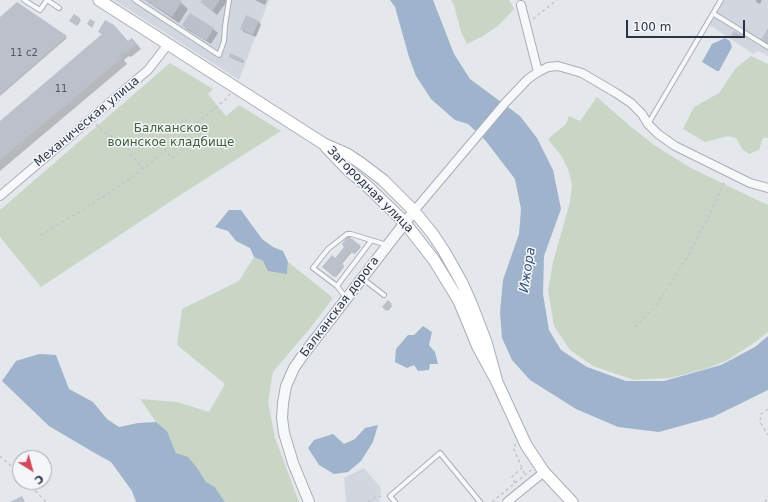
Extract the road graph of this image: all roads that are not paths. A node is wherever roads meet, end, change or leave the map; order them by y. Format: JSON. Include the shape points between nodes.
{"nodes":[{"id":1,"x":24,"y":0,"type":"edge"},
{"id":2,"x":99,"y":0,"type":"edge"},
{"id":3,"x":135,"y":0,"type":"edge"},
{"id":4,"x":229,"y":0,"type":"edge"},
{"id":5,"x":722,"y":0,"type":"edge"},
{"id":6,"x":520,"y":3,"type":"edge"},
{"id":7,"x":59,"y":8,"type":"dead end"},
{"id":8,"x":714,"y":14,"type":"junction"},
{"id":9,"x":168,"y":44,"type":"junction"},
{"id":10,"x":768,"y":47,"type":"edge"},
{"id":11,"x":538,"y":72,"type":"junction"},
{"id":12,"x":648,"y":124,"type":"junction"},
{"id":13,"x":324,"y":144,"type":"junction"},
{"id":14,"x":768,"y":188,"type":"edge"},
{"id":15,"x":0,"y":196,"type":"edge"},
{"id":16,"x":414,"y":211,"type":"junction"},
{"id":17,"x":405,"y":223,"type":"junction"},
{"id":18,"x":372,"y":240,"type":"junction"},
{"id":19,"x":387,"y":246,"type":"junction"},
{"id":20,"x":362,"y":278,"type":"junction"},
{"id":21,"x":336,"y":286,"type":"junction"},
{"id":22,"x":384,"y":295,"type":"dead end"},
{"id":23,"x":347,"y":298,"type":"junction"},
{"id":24,"x":497,"y":382,"type":"junction"},
{"id":25,"x":539,"y":470,"type":"junction"},
{"id":26,"x":309,"y":502,"type":"edge"},
{"id":27,"x":395,"y":502,"type":"edge"},
{"id":28,"x":480,"y":502,"type":"edge"},
{"id":29,"x":507,"y":502,"type":"edge"},
{"id":30,"x":572,"y":502,"type":"edge"}],
"edges":[{"from":1,"to":7,"type":"lane","via":[[40,10],[47,0]]},
{"from":2,"to":9,"type":"main road","name":"Загородная улица"},
{"from":3,"to":4,"type":"lane","via":[[219,55],[224,41]]},
{"from":5,"to":8,"type":"lane"},
{"from":6,"to":11,"type":"street"},
{"from":8,"to":10,"type":"lane"},
{"from":8,"to":12,"type":"lane"},
{"from":9,"to":13,"type":"main road","name":"Загородная улица"},
{"from":9,"to":15,"type":"street","name":"Механическая улица","via":[[148,70]]},
{"from":11,"to":12,"type":"street","via":[[558,66],[582,73],[631,103]]},
{"from":11,"to":16,"type":"street","name":"Балканская дорога","via":[[506,102]]},
{"from":12,"to":14,"type":"street","via":[[675,146],[750,183]]},
{"from":13,"to":16,"type":"main road","name":"Загородная улица","via":[[362,164],[383,180]]},
{"from":13,"to":17,"type":"main road","name":"Загородная улица"},
{"from":16,"to":17,"type":"street","name":"Балканская дорога"},
{"from":16,"to":24,"type":"main road","name":"Загородная улица","via":[[444,251],[462,283],[486,342]]},
{"from":17,"to":19,"type":"street","name":"Балканская дорога"},
{"from":17,"to":24,"type":"main road","name":"Загородная улица","via":[[434,260],[459,301]]},
{"from":18,"to":19,"type":"lane"},
{"from":18,"to":21,"type":"lane"},
{"from":18,"to":21,"type":"lane","via":[[347,234],[328,249],[313,268]]},
{"from":19,"to":20,"type":"street","name":"Балканская дорога"},
{"from":20,"to":22,"type":"lane"},
{"from":20,"to":23,"type":"street","name":"Балканская дорога"},
{"from":21,"to":23,"type":"lane"},
{"from":23,"to":26,"type":"street","name":"Балканская дорога","via":[[294,368],[286,386],[282,418],[284,433]]},
{"from":24,"to":25,"type":"main road","name":"Загородная улица"},
{"from":25,"to":29,"type":"street"},
{"from":25,"to":30,"type":"main road","name":"Загородная улица"},
{"from":27,"to":28,"type":"lane","via":[[390,496],[440,453]]}]}
